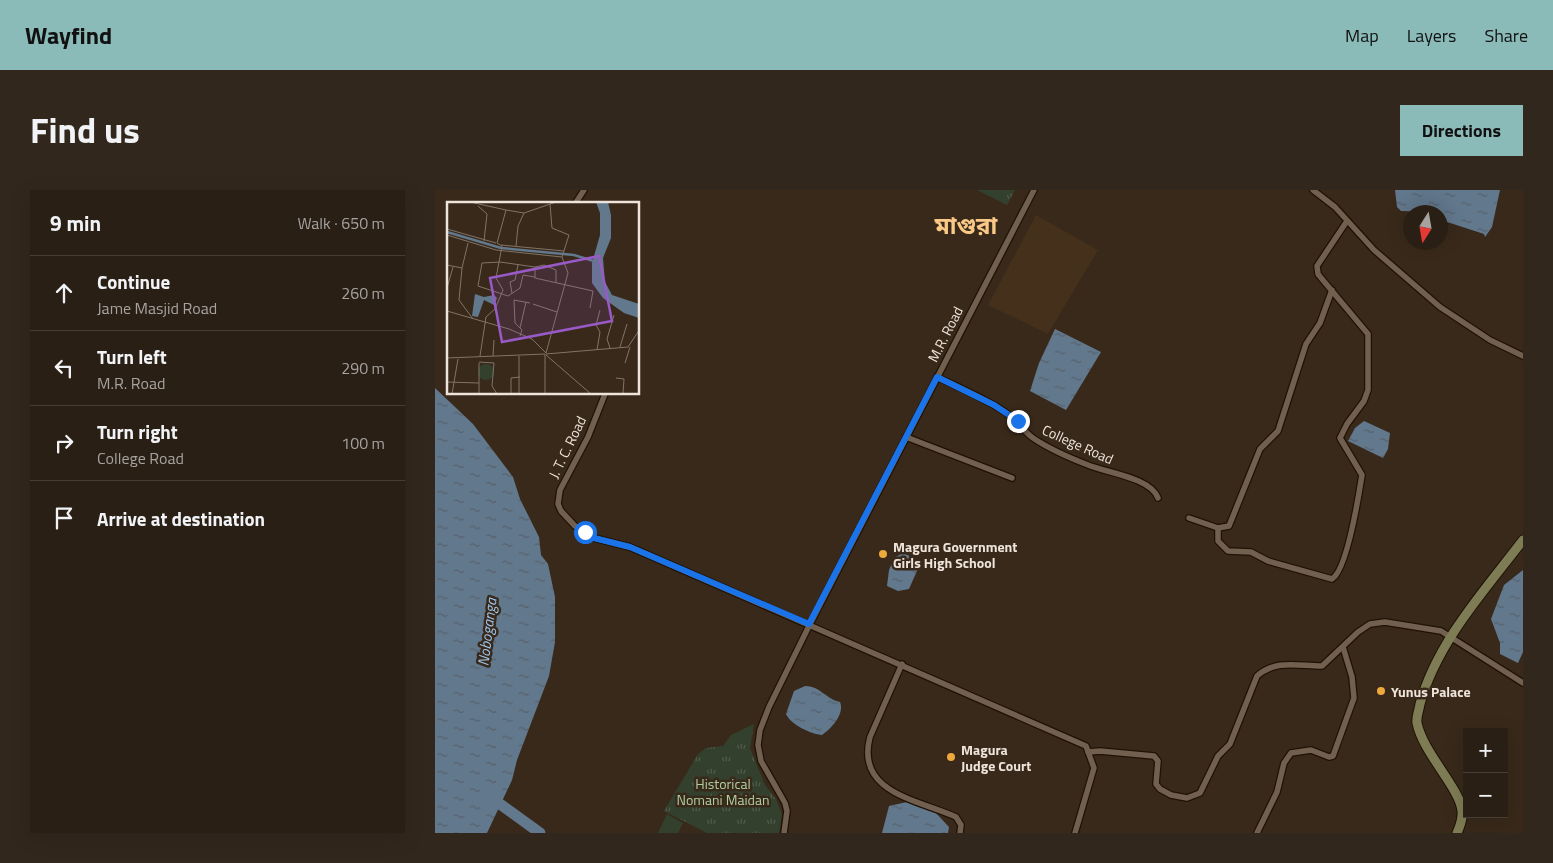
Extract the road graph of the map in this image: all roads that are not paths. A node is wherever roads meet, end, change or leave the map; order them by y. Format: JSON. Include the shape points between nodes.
{"nodes":[{"id":1,"x":584,"y":190,"type":"edge"},
{"id":2,"x":1034,"y":190,"type":"edge"},
{"id":3,"x":1313,"y":190,"type":"edge"},
{"id":4,"x":576,"y":202,"type":"edge"},
{"id":5,"x":1347,"y":221,"type":"junction"},
{"id":6,"x":1332,"y":290,"type":"junction"},
{"id":7,"x":1523,"y":356,"type":"edge"},
{"id":8,"x":937,"y":377,"type":"junction"},
{"id":9,"x":605,"y":395,"type":"edge"},
{"id":10,"x":906,"y":437,"type":"junction"},
{"id":11,"x":1012,"y":478,"type":"dead end"},
{"id":12,"x":1158,"y":498,"type":"dead end"},
{"id":13,"x":1189,"y":518,"type":"dead end"},
{"id":14,"x":1218,"y":528,"type":"junction"},
{"id":15,"x":1523,"y":540,"type":"edge"},
{"id":16,"x":809,"y":624,"type":"junction"},
{"id":17,"x":1451,"y":637,"type":"junction"},
{"id":18,"x":1343,"y":647,"type":"junction"},
{"id":19,"x":902,"y":664,"type":"junction"},
{"id":20,"x":1523,"y":683,"type":"edge"},
{"id":21,"x":1088,"y":752,"type":"junction"},
{"id":22,"x":784,"y":833,"type":"edge"},
{"id":23,"x":960,"y":833,"type":"edge"},
{"id":24,"x":1075,"y":833,"type":"edge"},
{"id":25,"x":1257,"y":833,"type":"edge"},
{"id":26,"x":1457,"y":833,"type":"edge"}],
"edges":[{"from":1,"to":4,"type":"street"},
{"from":2,"to":8,"type":"street","name":"M.R. Road"},
{"from":3,"to":5,"type":"street"},
{"from":5,"to":6,"type":"street","via":[[1317,266],[1318,274]]},
{"from":5,"to":7,"type":"street","via":[[1374,250],[1440,307],[1490,340]]},
{"from":6,"to":14,"type":"street","via":[[1320,323],[1306,344],[1278,431],[1260,449],[1229,526]]},
{"from":6,"to":14,"type":"street","via":[[1368,334],[1369,346],[1364,401],[1340,438],[1362,475],[1350,541],[1339,571],[1332,579],[1268,561],[1251,552],[1228,550],[1218,541]]},
{"from":8,"to":10,"type":"street","name":"M.R. Road"},
{"from":8,"to":12,"type":"street","name":"College Road","via":[[994,405],[1049,446],[1088,465],[1146,484]]},
{"from":9,"to":16,"type":"street","name":"J. T. C. Road","via":[[588,437],[560,490],[558,502],[562,512],[575,526],[594,538],[630,547]]},
{"from":10,"to":11,"type":"street"},
{"from":10,"to":16,"type":"street","name":"M.R. Road"},
{"from":13,"to":14,"type":"street"},
{"from":15,"to":17,"type":"main road"},
{"from":16,"to":19,"type":"street"},
{"from":16,"to":22,"type":"street","name":"M.R. Road","via":[[769,707],[758,745],[765,768],[785,804]]},
{"from":17,"to":18,"type":"street","via":[[1441,631],[1385,622],[1370,624]]},
{"from":17,"to":20,"type":"street"},
{"from":17,"to":26,"type":"main road","via":[[1423,694],[1416,722],[1430,756],[1462,809],[1462,822]]},
{"from":18,"to":21,"type":"street","via":[[1322,666],[1283,664],[1266,668],[1257,676],[1230,744],[1218,756],[1207,782],[1199,792],[1187,798],[1171,795],[1156,784],[1158,761],[1154,756]]},
{"from":18,"to":25,"type":"street","via":[[1354,698],[1333,756],[1311,750],[1291,753]]},
{"from":19,"to":21,"type":"street","via":[[1059,732],[1086,746]]},
{"from":19,"to":23,"type":"street","via":[[870,737],[870,767],[889,790],[956,817],[961,824]]},
{"from":21,"to":24,"type":"street","via":[[1094,768]]}]}
